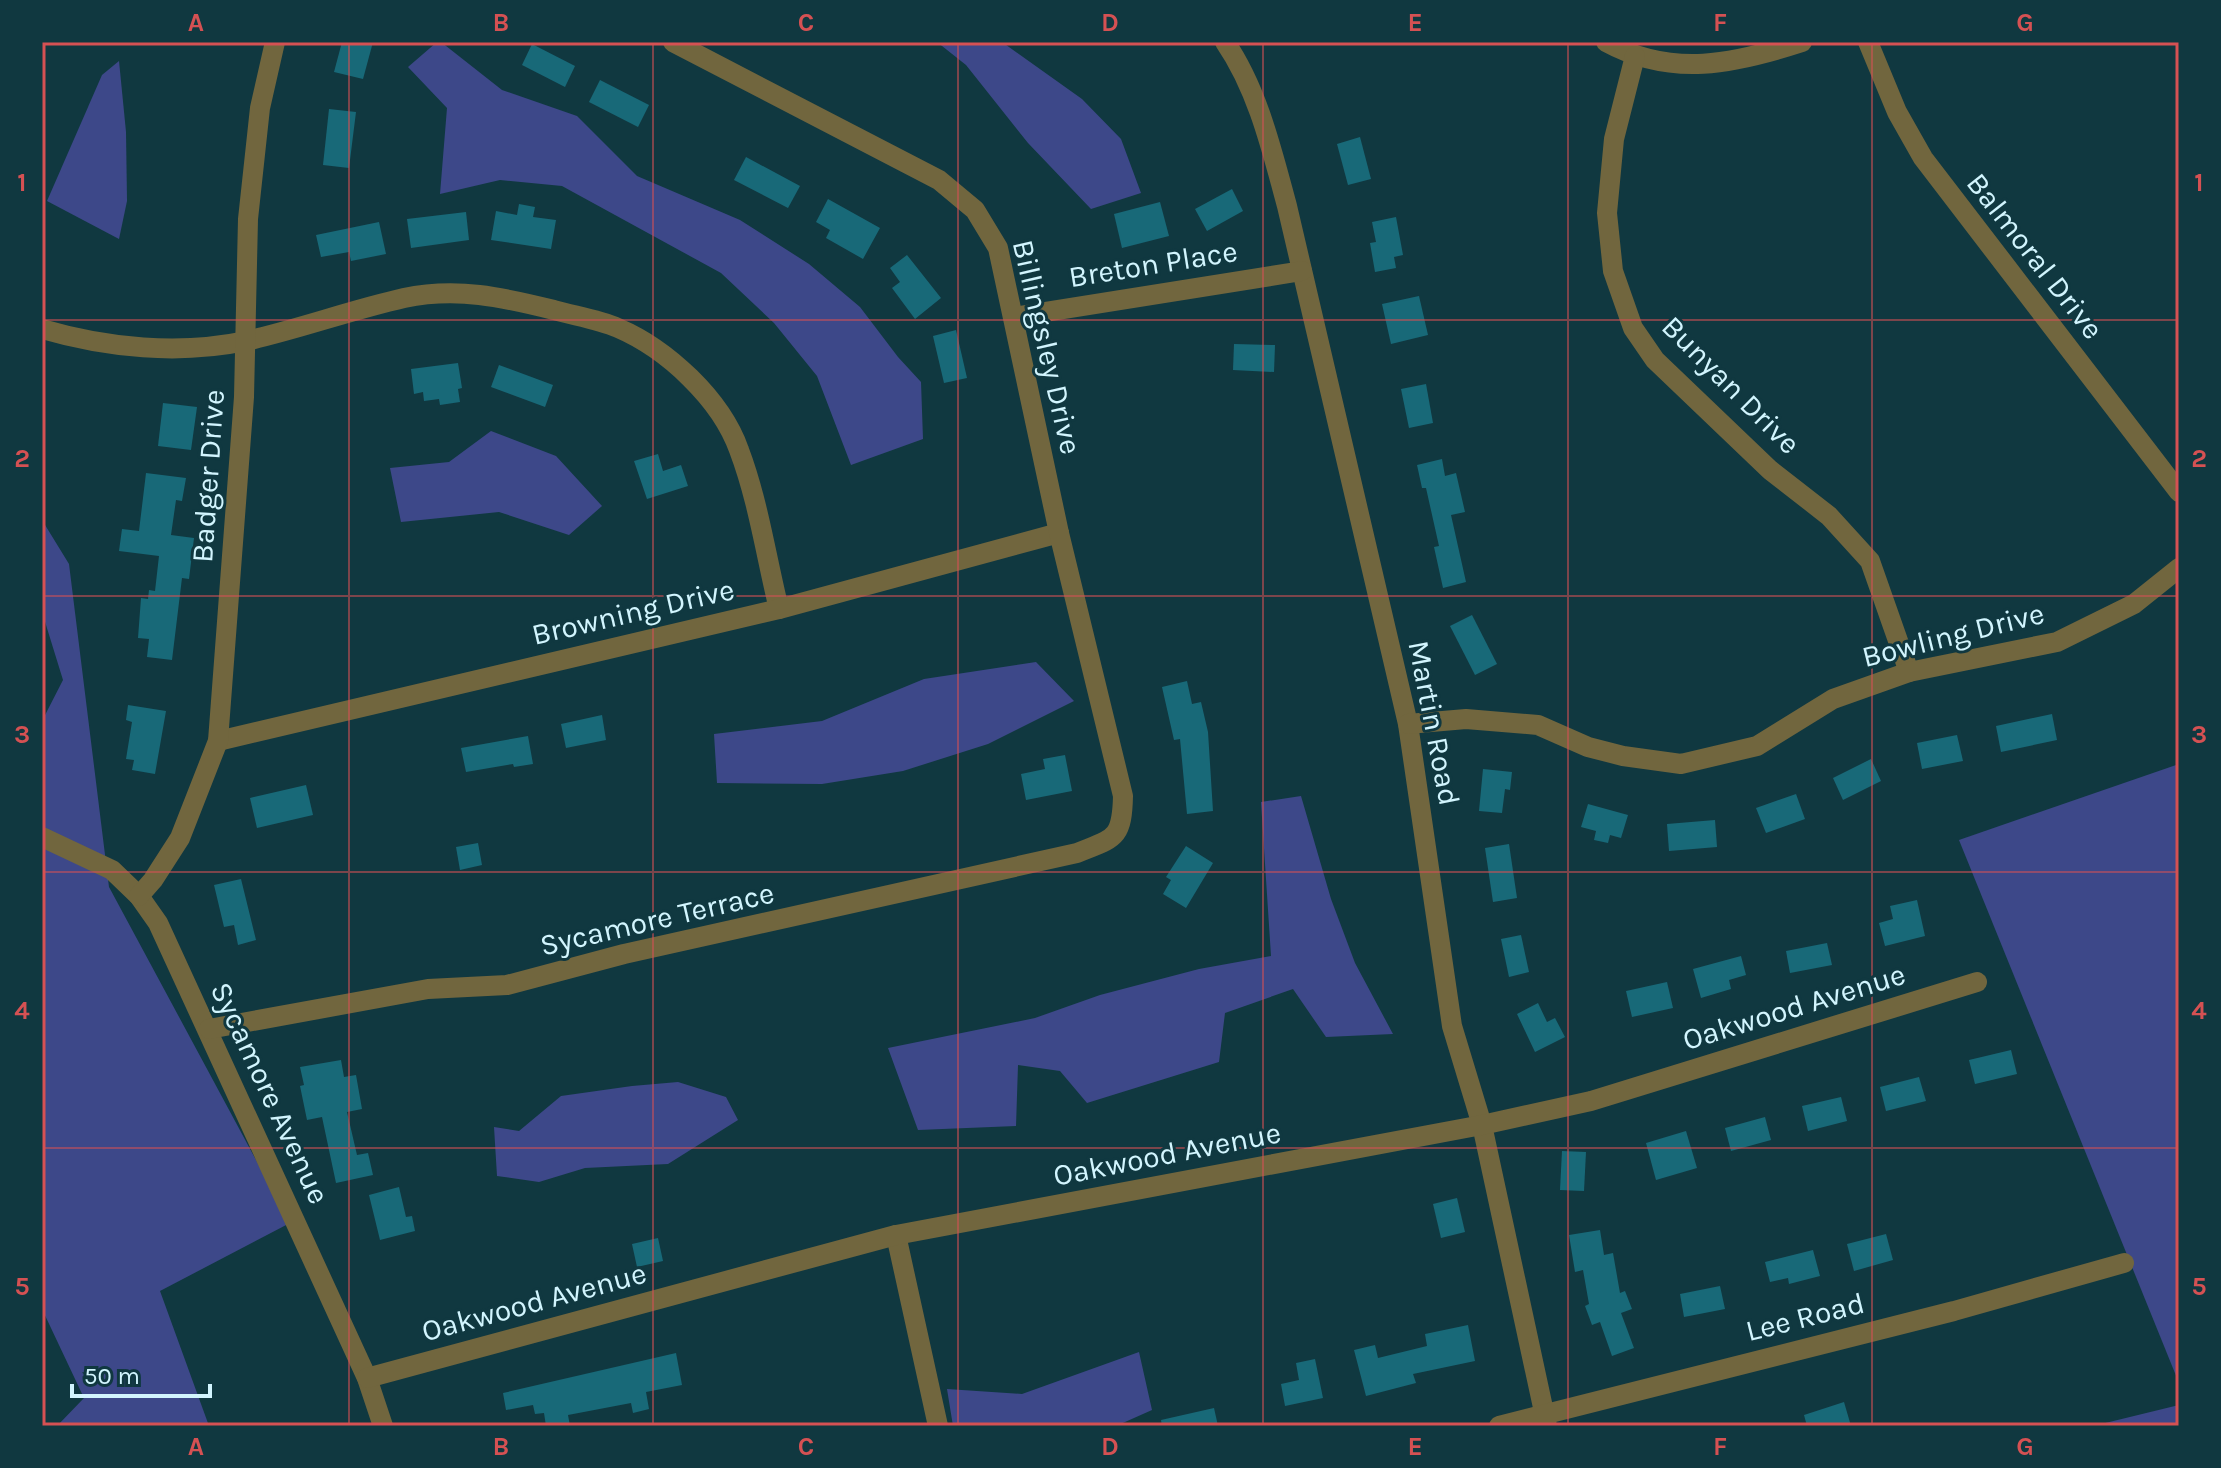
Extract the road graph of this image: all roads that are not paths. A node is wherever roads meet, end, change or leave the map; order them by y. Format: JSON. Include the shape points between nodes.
{"nodes":[{"id":1,"x":275,"y":42,"type":"edge"},
{"id":2,"x":673,"y":42,"type":"edge"},
{"id":3,"x":1225,"y":42,"type":"edge"},
{"id":4,"x":1606,"y":42,"type":"edge"},
{"id":5,"x":1802,"y":42,"type":"edge"},
{"id":6,"x":1868,"y":42,"type":"edge"},
{"id":7,"x":1635,"y":56,"type":"junction"},
{"id":8,"x":1302,"y":271,"type":"junction"},
{"id":9,"x":1014,"y":317,"type":"junction"},
{"id":10,"x":42,"y":329,"type":"edge"},
{"id":11,"x":244,"y":341,"type":"junction"},
{"id":12,"x":2179,"y":492,"type":"edge"},
{"id":13,"x":1059,"y":533,"type":"junction"},
{"id":14,"x":2179,"y":568,"type":"edge"},
{"id":15,"x":779,"y":609,"type":"junction"},
{"id":16,"x":1909,"y":672,"type":"junction"},
{"id":17,"x":1408,"y":724,"type":"junction"},
{"id":18,"x":218,"y":741,"type":"junction"},
{"id":19,"x":42,"y":837,"type":"edge"},
{"id":20,"x":1113,"y":838,"type":"joint"},
{"id":21,"x":139,"y":896,"type":"junction"},
{"id":22,"x":1977,"y":982,"type":"dead end"},
{"id":23,"x":209,"y":1029,"type":"junction"},
{"id":24,"x":1482,"y":1125,"type":"junction"},
{"id":25,"x":896,"y":1235,"type":"junction"},
{"id":26,"x":2124,"y":1263,"type":"dead end"},
{"id":27,"x":367,"y":1378,"type":"junction"},
{"id":28,"x":1546,"y":1421,"type":"edge"},
{"id":29,"x":383,"y":1426,"type":"edge"},
{"id":30,"x":938,"y":1426,"type":"edge"},
{"id":31,"x":1499,"y":1426,"type":"edge"}],
"edges":[{"from":1,"to":11,"type":"street","name":"Badger Drive","via":[[260,108],[248,219]]},
{"from":2,"to":9,"type":"street","name":"Billingsley Drive","via":[[939,180],[975,210],[998,248]]},
{"from":3,"to":8,"type":"street","name":"Martin Road","via":[[1265,127]]},
{"from":4,"to":7,"type":"street"},
{"from":5,"to":7,"type":"street","via":[[1711,64],[1663,64]]},
{"from":6,"to":12,"type":"street","name":"Balmoral Drive","via":[[1923,158]]},
{"from":7,"to":16,"type":"street","name":"Bunyan Drive","via":[[1614,139],[1607,213],[1613,271],[1633,328],[1655,360],[1770,470],[1829,516],[1870,561]]},
{"from":8,"to":9,"type":"street","name":"Breton Place"},
{"from":8,"to":17,"type":"street","name":"Martin Road"},
{"from":9,"to":13,"type":"street","name":"Billingsley Drive"},
{"from":10,"to":11,"type":"street","via":[[114,345],[158,348]]},
{"from":11,"to":15,"type":"street","via":[[403,299],[464,292],[548,309],[639,338],[699,387],[739,448]]},
{"from":11,"to":18,"type":"street","name":"Badger Drive"},
{"from":13,"to":15,"type":"street","name":"Browning Drive"},
{"from":13,"to":20,"type":"street","name":"Billingsley Drive","via":[[1123,796],[1120,826]]},
{"from":14,"to":16,"type":"street","name":"Bowling Drive","via":[[2134,604],[2057,642]]},
{"from":15,"to":18,"type":"street","name":"Browning Drive"},
{"from":16,"to":17,"type":"street","name":"Bowling Drive","via":[[1833,699],[1757,746],[1681,764],[1588,747],[1538,725],[1466,719]]},
{"from":17,"to":24,"type":"street","name":"Martin Road","via":[[1452,1026]]},
{"from":18,"to":21,"type":"street","name":"Badger Drive","via":[[180,838]]},
{"from":19,"to":21,"type":"street","name":"Sycamore Avenue","via":[[112,870]]},
{"from":20,"to":23,"type":"street","name":"Sycamore Terrace","via":[[1077,853],[507,985],[428,989]]},
{"from":21,"to":23,"type":"street","name":"Sycamore Avenue","via":[[158,923]]},
{"from":22,"to":24,"type":"street","name":"Oakwood Avenue","via":[[1591,1101]]},
{"from":23,"to":27,"type":"street","name":"Sycamore Avenue"},
{"from":24,"to":25,"type":"street","name":"Oakwood Avenue"},
{"from":24,"to":28,"type":"street","name":"Martin Road"},
{"from":25,"to":27,"type":"street","name":"Oakwood Avenue"},
{"from":25,"to":30,"type":"street"},
{"from":26,"to":28,"type":"street","name":"Lee Road"},
{"from":27,"to":29,"type":"street","name":"Sycamore Avenue"},
{"from":28,"to":31,"type":"street","name":"Lee Road"}]}
